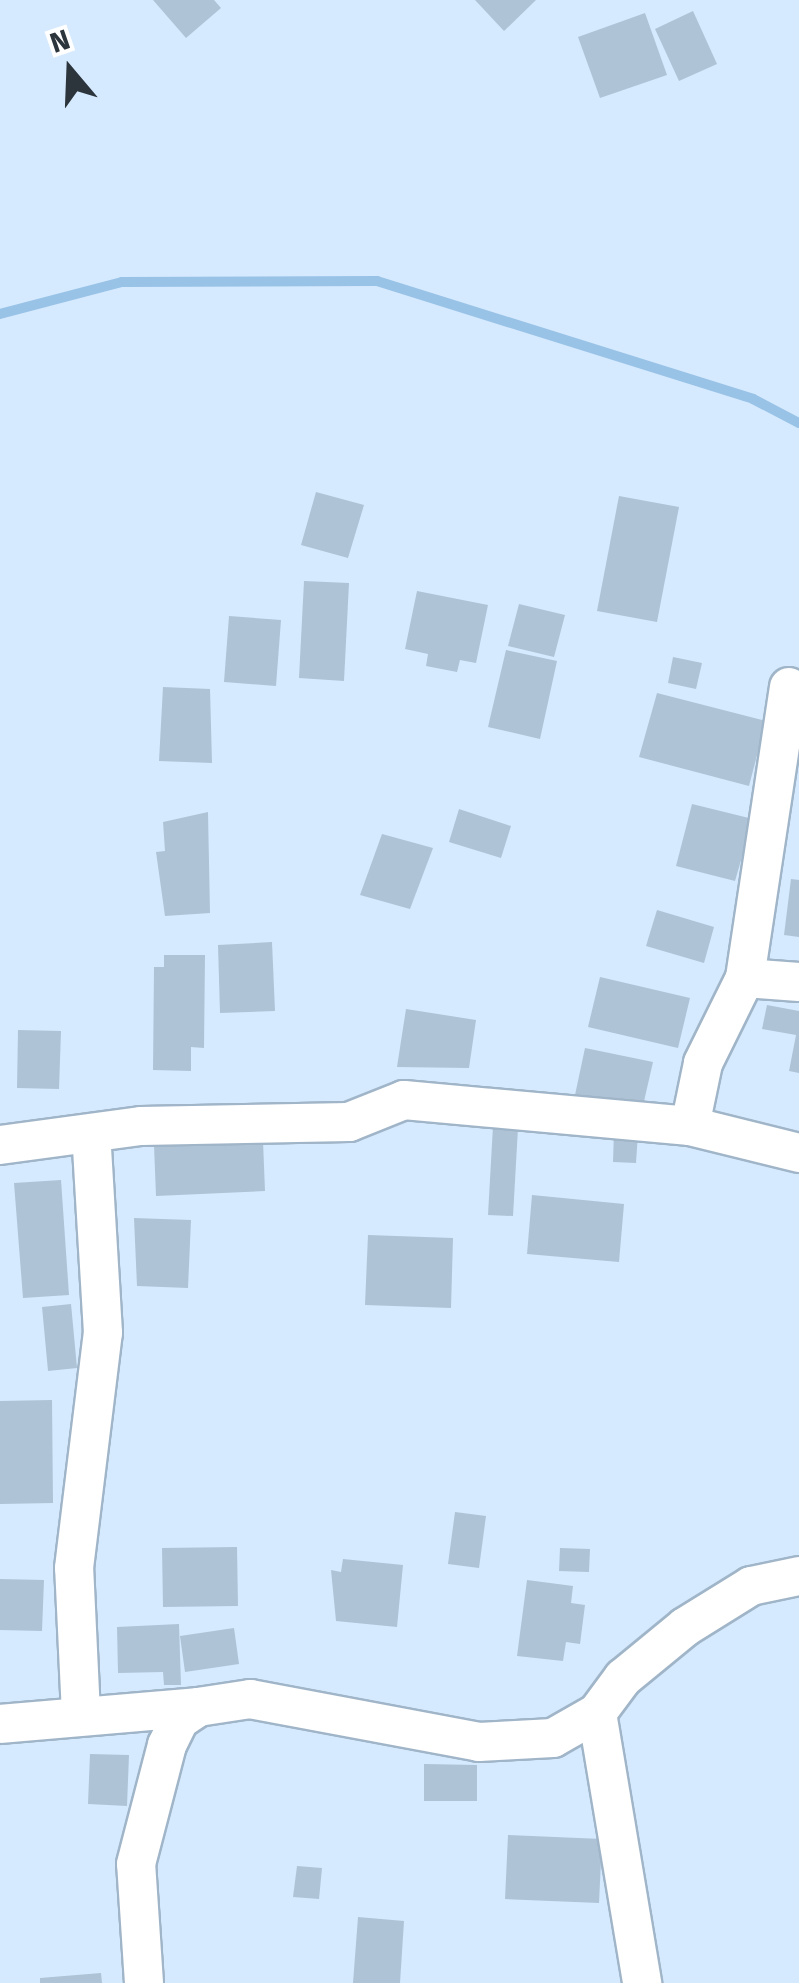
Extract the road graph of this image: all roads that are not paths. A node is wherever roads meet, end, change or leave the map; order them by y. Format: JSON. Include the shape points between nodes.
{"nodes":[{"id":1,"x":789,"y":687,"type":"dead end"},
{"id":2,"x":745,"y":978,"type":"junction"},
{"id":3,"x":799,"y":982,"type":"edge"},
{"id":4,"x":690,"y":1126,"type":"junction"},
{"id":5,"x":91,"y":1133,"type":"junction"},
{"id":6,"x":0,"y":1145,"type":"edge"},
{"id":7,"x":799,"y":1153,"type":"edge"},
{"id":8,"x":799,"y":1576,"type":"edge"},
{"id":9,"x":198,"y":1708,"type":"junction"},
{"id":10,"x":597,"y":1713,"type":"junction"},
{"id":11,"x":81,"y":1714,"type":"junction"},
{"id":12,"x":0,"y":1724,"type":"edge"},
{"id":13,"x":144,"y":1983,"type":"edge"},
{"id":14,"x":642,"y":1983,"type":"edge"}],
"edges":[{"from":1,"to":2,"type":"street"},
{"from":2,"to":3,"type":"street"},
{"from":2,"to":4,"type":"street","via":[[704,1063]]},
{"from":4,"to":5,"type":"street","via":[[404,1100],[349,1122]]},
{"from":4,"to":7,"type":"street"},
{"from":5,"to":6,"type":"street"},
{"from":5,"to":11,"type":"street","via":[[103,1333],[74,1568]]},
{"from":8,"to":10,"type":"street","via":[[751,1586],[685,1627],[622,1678]]},
{"from":9,"to":10,"type":"street","via":[[250,1700],[480,1742],[553,1738]]},
{"from":9,"to":11,"type":"street"},
{"from":9,"to":13,"type":"street","via":[[178,1720],[168,1745],[136,1864]]},
{"from":10,"to":14,"type":"street"},
{"from":11,"to":12,"type":"street"}]}
